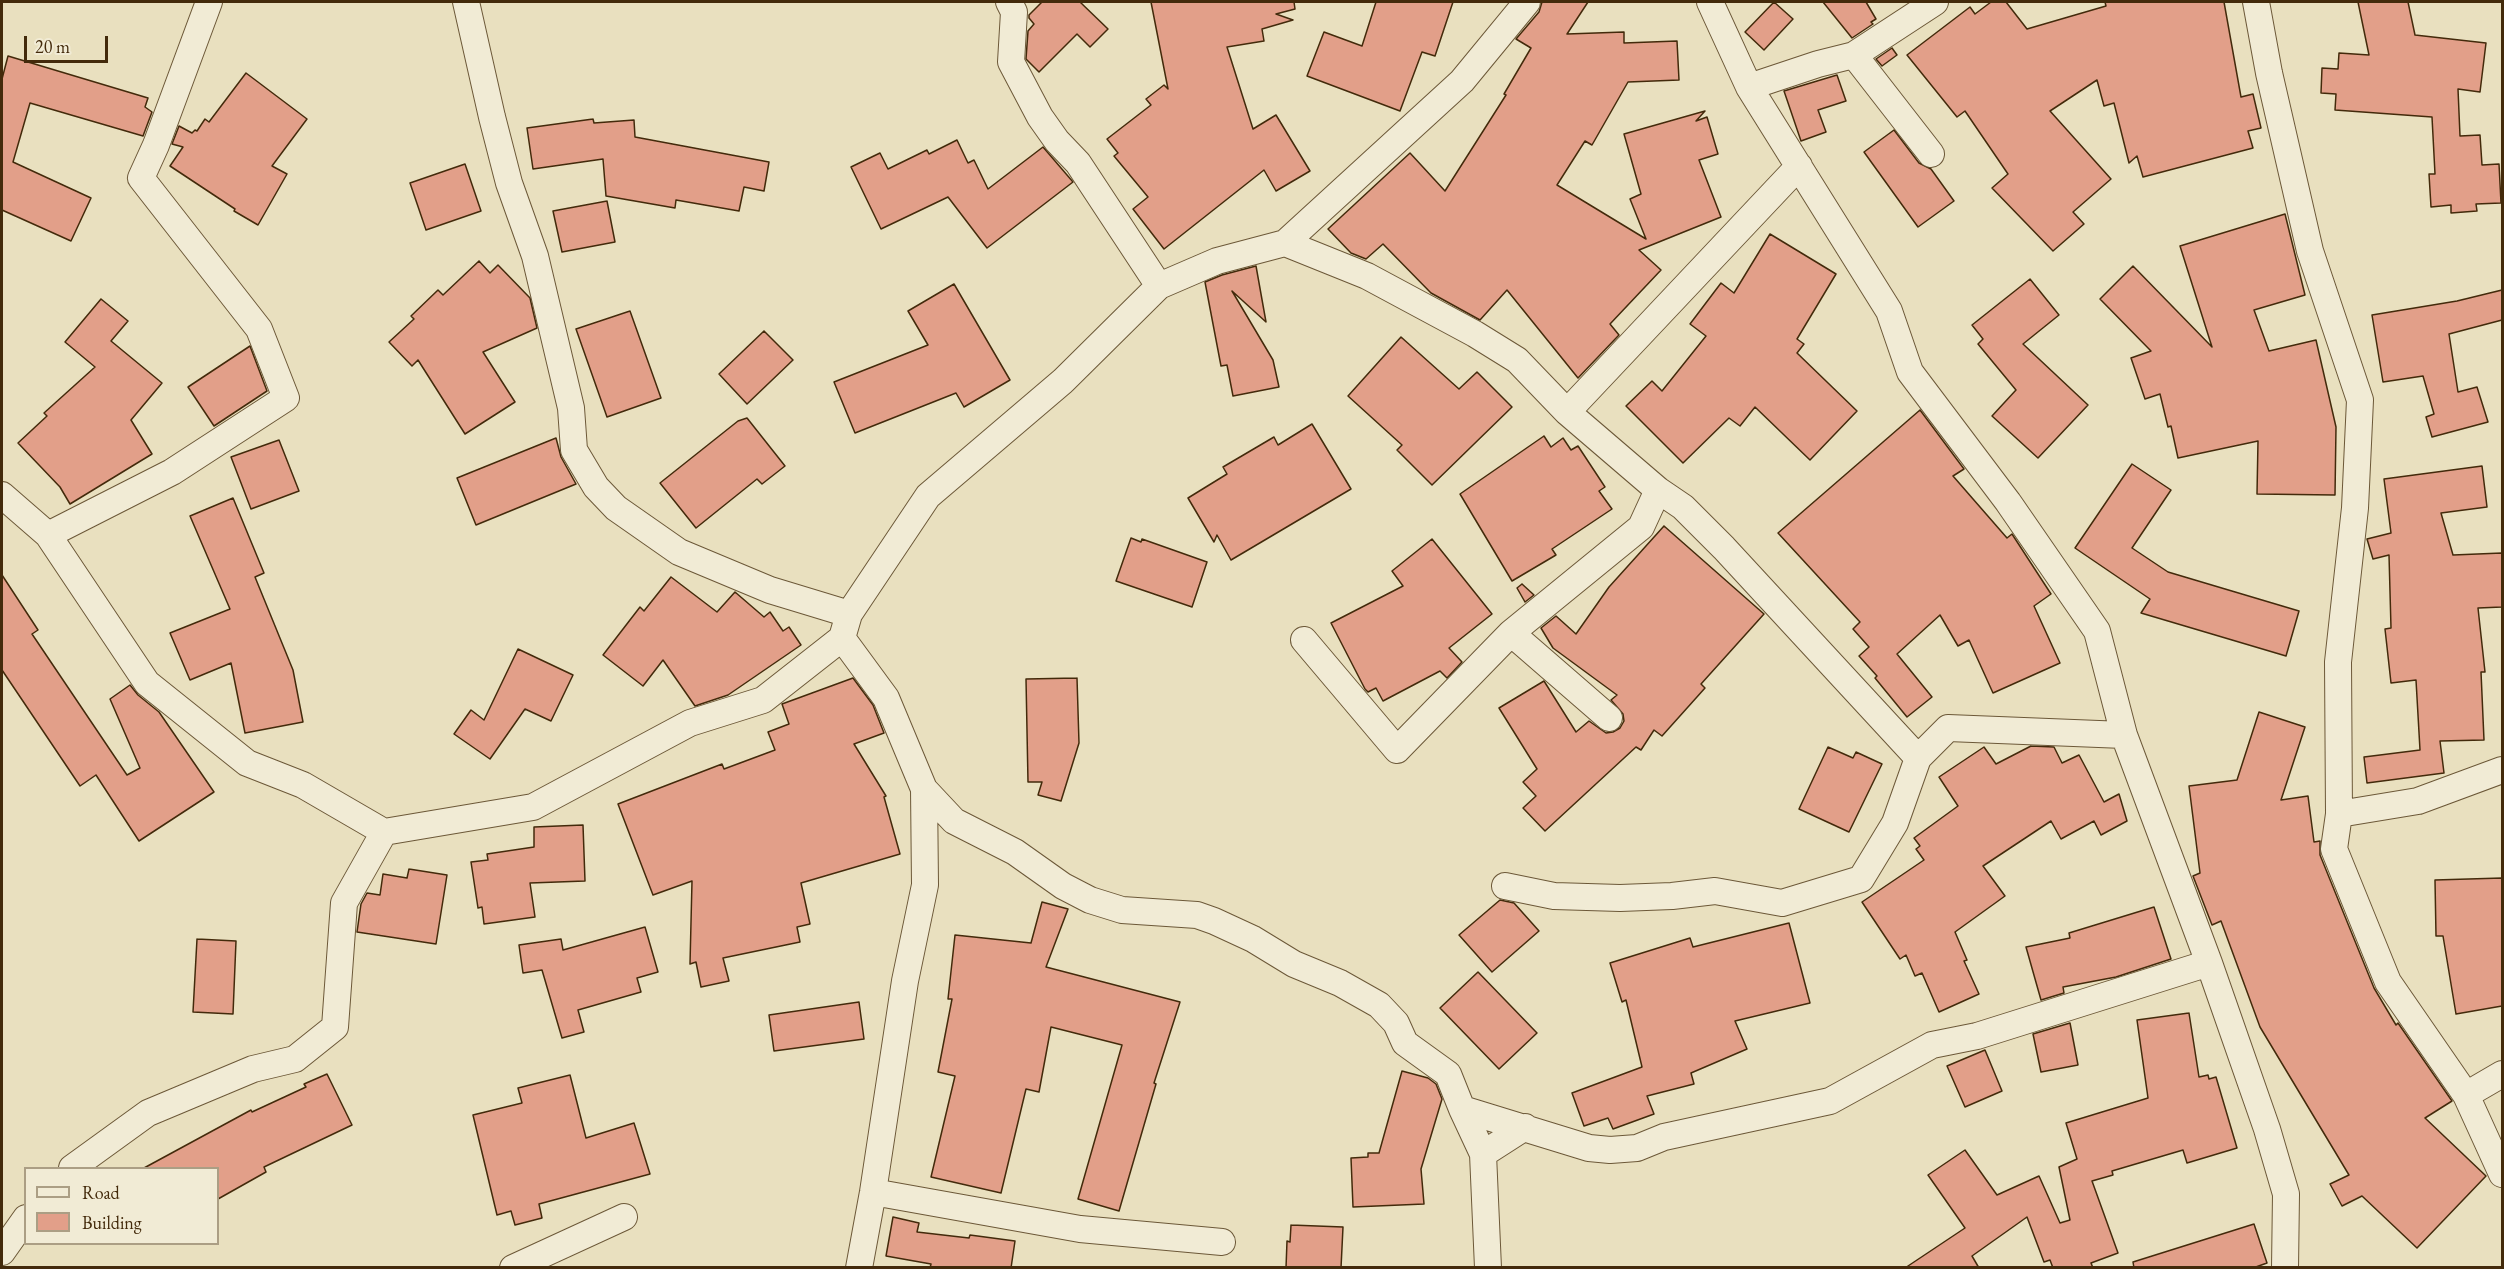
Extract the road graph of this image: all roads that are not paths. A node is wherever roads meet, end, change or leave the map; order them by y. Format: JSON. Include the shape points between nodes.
{"nodes":[{"id":1,"x":209,"y":2,"type":"edge"},
{"id":2,"x":466,"y":2,"type":"edge"},
{"id":3,"x":1009,"y":2,"type":"edge"},
{"id":4,"x":1527,"y":2,"type":"edge"},
{"id":5,"x":1935,"y":2,"type":"edge"},
{"id":6,"x":2256,"y":2,"type":"edge"},
{"id":7,"x":1708,"y":3,"type":"edge"},
{"id":8,"x":1854,"y":55,"type":"junction"},
{"id":9,"x":1749,"y":87,"type":"junction"},
{"id":10,"x":1931,"y":154,"type":"dead end"},
{"id":11,"x":1799,"y":166,"type":"junction"},
{"id":12,"x":1285,"y":243,"type":"junction"},
{"id":13,"x":1159,"y":286,"type":"junction"},
{"id":14,"x":1567,"y":412,"type":"junction"},
{"id":15,"x":1658,"y":490,"type":"junction"},
{"id":16,"x":2,"y":495,"type":"edge"},
{"id":17,"x":48,"y":535,"type":"junction"},
{"id":18,"x":846,"y":626,"type":"junction"},
{"id":19,"x":1511,"y":633,"type":"junction"},
{"id":20,"x":1304,"y":640,"type":"dead end"},
{"id":21,"x":1609,"y":718,"type":"dead end"},
{"id":22,"x":2124,"y":735,"type":"junction"},
{"id":23,"x":1918,"y":758,"type":"junction"},
{"id":24,"x":2502,"y":770,"type":"edge"},
{"id":25,"x":924,"y":789,"type":"junction"},
{"id":26,"x":2339,"y":814,"type":"junction"},
{"id":27,"x":384,"y":832,"type":"junction"},
{"id":28,"x":1505,"y":886,"type":"dead end"},
{"id":29,"x":2209,"y":963,"type":"junction"},
{"id":30,"x":2502,"y":1074,"type":"edge"},
{"id":31,"x":2466,"y":1095,"type":"junction"},
{"id":32,"x":1462,"y":1109,"type":"junction"},
{"id":33,"x":1525,"y":1127,"type":"junction"},
{"id":34,"x":1483,"y":1154,"type":"junction"},
{"id":35,"x":73,"y":1167,"type":"edge"},
{"id":36,"x":2502,"y":1174,"type":"edge"},
{"id":37,"x":873,"y":1192,"type":"junction"},
{"id":38,"x":624,"y":1217,"type":"dead end"},
{"id":39,"x":24,"y":1221,"type":"edge"},
{"id":40,"x":1222,"y":1242,"type":"dead end"},
{"id":41,"x":2,"y":1252,"type":"edge"},
{"id":42,"x":513,"y":1268,"type":"edge"},
{"id":43,"x":859,"y":1268,"type":"edge"},
{"id":44,"x":1488,"y":1268,"type":"edge"},
{"id":45,"x":2285,"y":1268,"type":"edge"}],
"edges":[{"from":1,"to":17,"type":"street","via":[[141,178],[259,329],[286,398],[172,472]]},
{"from":2,"to":18,"type":"street","via":[[509,183],[535,256],[571,408],[574,450],[596,487],[616,508],[679,552]]},
{"from":3,"to":13,"type":"street","via":[[1014,12],[1011,62],[1040,117],[1078,163]]},
{"from":4,"to":12,"type":"street","via":[[1462,81]]},
{"from":5,"to":8,"type":"street"},
{"from":6,"to":26,"type":"street","via":[[2310,251],[2360,400],[2355,508],[2338,662]]},
{"from":7,"to":9,"type":"street"},
{"from":8,"to":9,"type":"street"},
{"from":8,"to":10,"type":"street"},
{"from":9,"to":11,"type":"street"},
{"from":11,"to":14,"type":"street"},
{"from":11,"to":22,"type":"street","via":[[1889,311],[1910,372],[2008,502],[2097,631]]},
{"from":12,"to":13,"type":"street","via":[[1217,261]]},
{"from":12,"to":14,"type":"street","via":[[1367,276],[1475,334],[1517,360]]},
{"from":13,"to":18,"type":"street","via":[[1063,381],[928,496]]},
{"from":14,"to":15,"type":"street"},
{"from":15,"to":19,"type":"street","via":[[1641,526]]},
{"from":15,"to":23,"type":"street","via":[[1683,507],[1724,548]]},
{"from":16,"to":17,"type":"street"},
{"from":17,"to":27,"type":"street","via":[[147,683],[247,763],[303,785]]},
{"from":18,"to":25,"type":"street","via":[[886,698]]},
{"from":18,"to":27,"type":"street","via":[[764,700],[690,723],[533,807]]},
{"from":19,"to":20,"type":"street","via":[[1397,750]]},
{"from":19,"to":21,"type":"street"},
{"from":22,"to":23,"type":"street","via":[[1948,728]]},
{"from":22,"to":29,"type":"street"},
{"from":23,"to":28,"type":"street","via":[[1895,823],[1861,879],[1782,903],[1715,891],[1620,898],[1554,896]]},
{"from":24,"to":26,"type":"street","via":[[2418,801]]},
{"from":25,"to":32,"type":"street","via":[[954,821],[1015,852],[1090,900],[1122,910],[1197,915],[1214,921],[1379,1005],[1396,1023],[1405,1043],[1448,1074]]},
{"from":25,"to":37,"type":"street","via":[[925,885],[905,981]]},
{"from":26,"to":31,"type":"street","via":[[2334,849],[2388,982]]},
{"from":27,"to":35,"type":"street","via":[[344,903],[335,1028],[294,1059],[253,1069],[148,1113]]},
{"from":29,"to":33,"type":"street","via":[[1977,1036],[1932,1045],[1830,1101],[1664,1137],[1637,1148],[1589,1148]]},
{"from":29,"to":45,"type":"street","via":[[2286,1194]]},
{"from":30,"to":31,"type":"street"},
{"from":31,"to":36,"type":"street"},
{"from":32,"to":33,"type":"street"},
{"from":32,"to":34,"type":"street"},
{"from":33,"to":34,"type":"street"},
{"from":34,"to":44,"type":"street"},
{"from":37,"to":40,"type":"street","via":[[1080,1229]]},
{"from":37,"to":43,"type":"street"},
{"from":38,"to":42,"type":"street"},
{"from":39,"to":41,"type":"street"}]}
